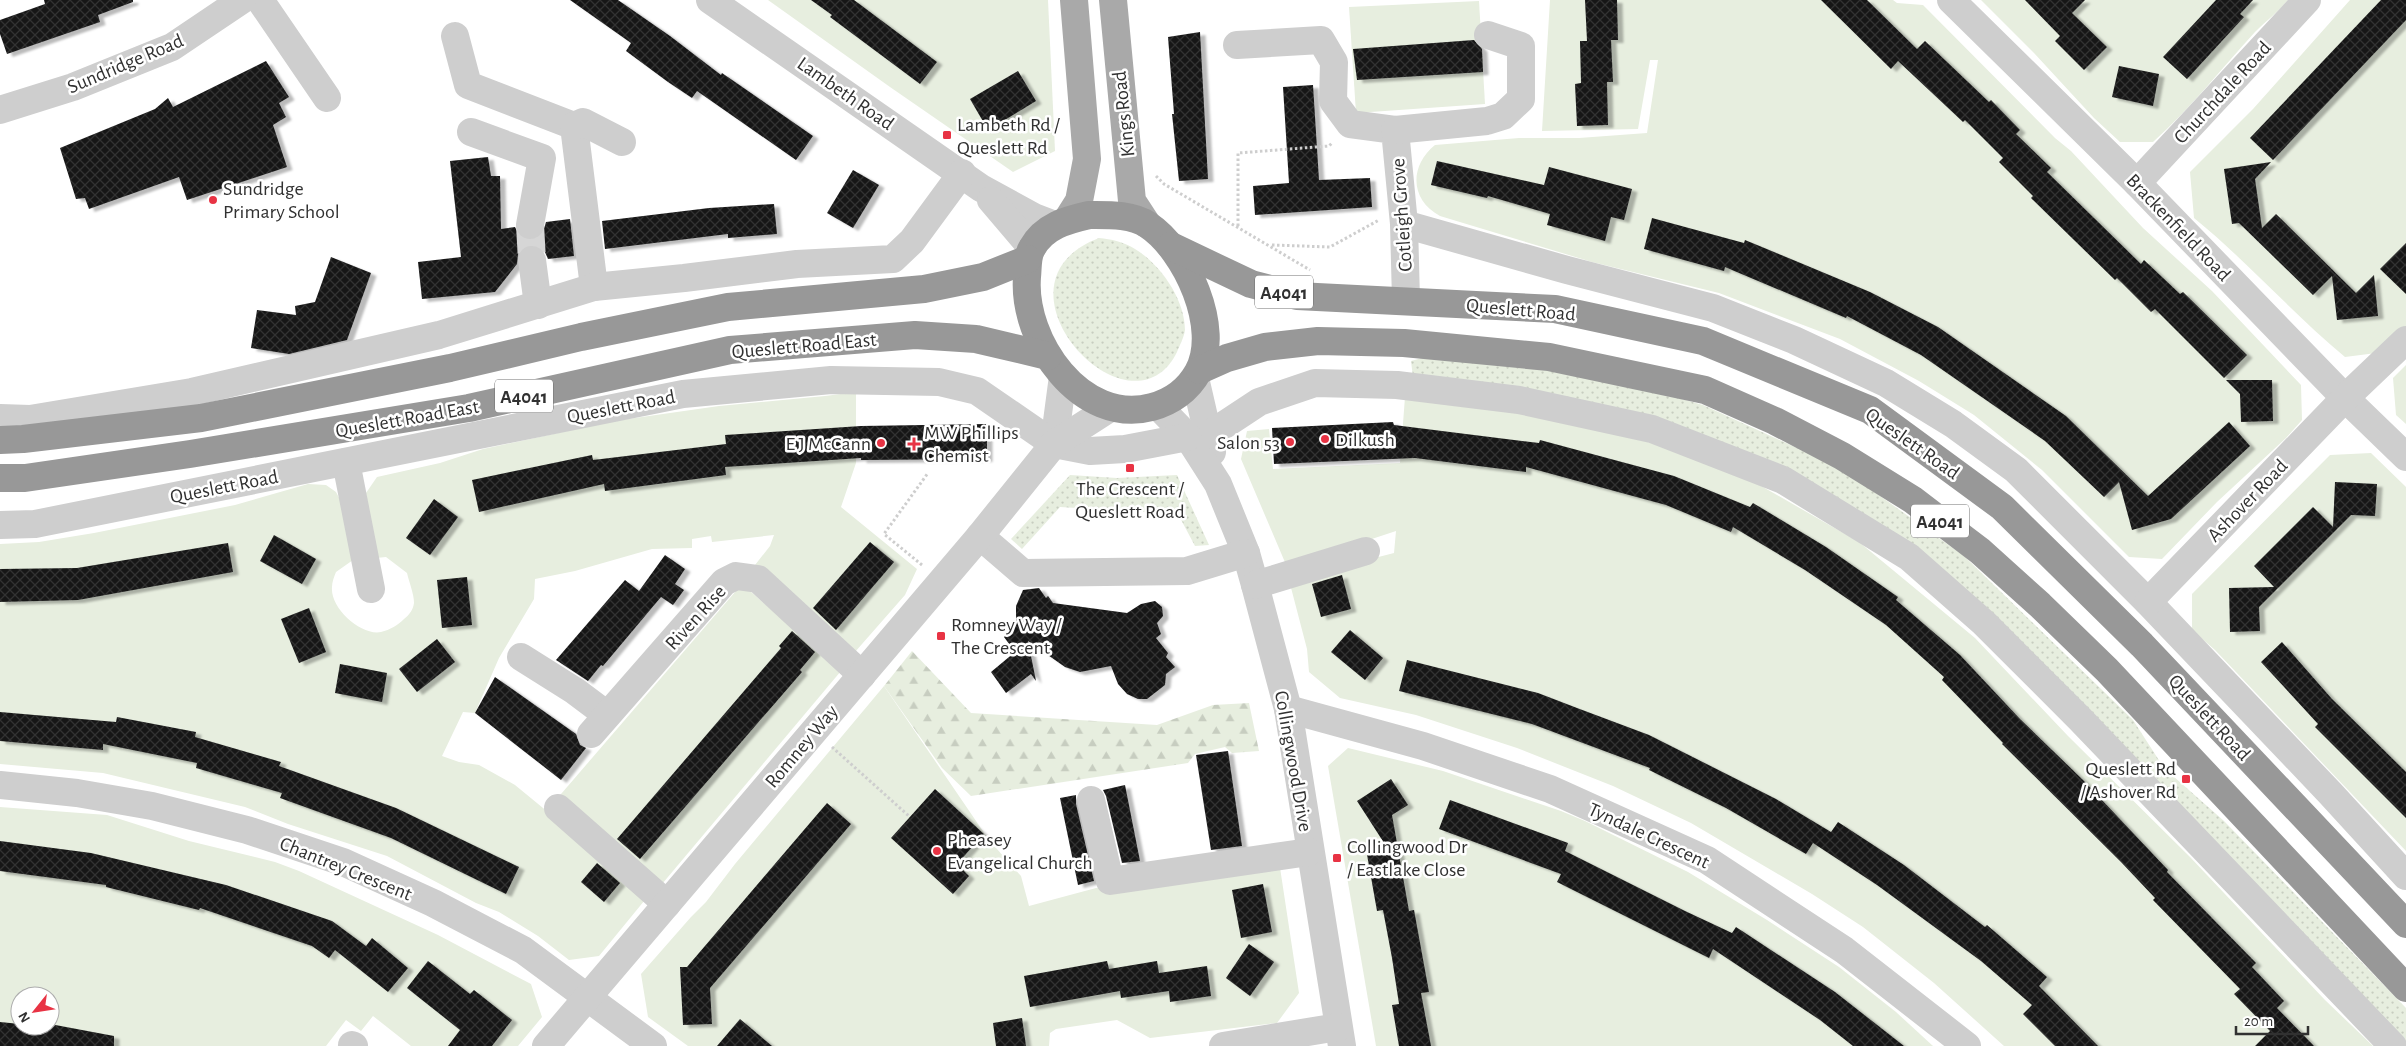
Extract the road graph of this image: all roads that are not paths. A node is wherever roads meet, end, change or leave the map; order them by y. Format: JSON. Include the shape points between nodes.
{"nodes":[{"id":1,"x":242,"y":0,"type":"edge"},
{"id":2,"x":260,"y":0,"type":"edge"},
{"id":3,"x":710,"y":0,"type":"edge"},
{"id":4,"x":1074,"y":0,"type":"edge"},
{"id":5,"x":1113,"y":0,"type":"edge"},
{"id":6,"x":1951,"y":0,"type":"edge"},
{"id":7,"x":2307,"y":0,"type":"edge"},
{"id":8,"x":1488,"y":35,"type":"dead end"},
{"id":9,"x":455,"y":36,"type":"dead end"},
{"id":10,"x":1237,"y":45,"type":"dead end"},
{"id":11,"x":327,"y":98,"type":"dead end"},
{"id":12,"x":0,"y":110,"type":"edge"},
{"id":13,"x":574,"y":126,"type":"junction"},
{"id":14,"x":1395,"y":130,"type":"junction"},
{"id":15,"x":471,"y":132,"type":"dead end"},
{"id":16,"x":622,"y":142,"type":"dead end"},
{"id":17,"x":971,"y":180,"type":"junction"},
{"id":18,"x":2137,"y":183,"type":"junction"},
{"id":19,"x":1394,"y":221,"type":"junction"},
{"id":20,"x":1061,"y":222,"type":"junction"},
{"id":21,"x":1146,"y":224,"type":"junction"},
{"id":22,"x":530,"y":225,"type":"tunnel mouth"},
{"id":23,"x":1171,"y":246,"type":"junction"},
{"id":24,"x":1030,"y":254,"type":"junction"},
{"id":25,"x":532,"y":260,"type":"tunnel mouth"},
{"id":26,"x":594,"y":286,"type":"junction"},
{"id":27,"x":1406,"y":300,"type":"junction"},
{"id":28,"x":538,"y":305,"type":"junction"},
{"id":29,"x":2406,"y":340,"type":"edge"},
{"id":30,"x":1404,"y":344,"type":"junction"},
{"id":31,"x":1055,"y":366,"type":"junction"},
{"id":32,"x":1197,"y":374,"type":"junction"},
{"id":33,"x":2345,"y":398,"type":"junction"},
{"id":34,"x":1158,"y":406,"type":"junction"},
{"id":35,"x":1110,"y":408,"type":"junction"},
{"id":36,"x":0,"y":418,"type":"edge"},
{"id":37,"x":1198,"y":436,"type":"junction"},
{"id":38,"x":0,"y":440,"type":"edge"},
{"id":39,"x":1054,"y":444,"type":"junction"},
{"id":40,"x":2406,"y":457,"type":"edge"},
{"id":41,"x":346,"y":462,"type":"junction"},
{"id":42,"x":0,"y":478,"type":"edge"},
{"id":43,"x":0,"y":525,"type":"edge"},
{"id":44,"x":980,"y":536,"type":"junction"},
{"id":45,"x":1366,"y":551,"type":"dead end"},
{"id":46,"x":1246,"y":553,"type":"junction"},
{"id":47,"x":1255,"y":585,"type":"junction"},
{"id":48,"x":371,"y":589,"type":"dead end"},
{"id":49,"x":2148,"y":602,"type":"junction"},
{"id":50,"x":522,"y":657,"type":"dead end"},
{"id":51,"x":862,"y":674,"type":"junction"},
{"id":52,"x":1288,"y":709,"type":"junction"},
{"id":53,"x":0,"y":786,"type":"edge"},
{"id":54,"x":1091,"y":800,"type":"dead end"},
{"id":55,"x":558,"y":808,"type":"dead end"},
{"id":56,"x":1309,"y":852,"type":"junction"},
{"id":57,"x":2406,"y":876,"type":"edge"},
{"id":58,"x":667,"y":904,"type":"junction"},
{"id":59,"x":2406,"y":924,"type":"edge"},
{"id":60,"x":2406,"y":988,"type":"edge"},
{"id":61,"x":588,"y":997,"type":"junction"},
{"id":62,"x":1340,"y":1037,"type":"edge"},
{"id":63,"x":546,"y":1046,"type":"edge"},
{"id":64,"x":653,"y":1046,"type":"edge"},
{"id":65,"x":1223,"y":1046,"type":"edge"},
{"id":66,"x":1967,"y":1046,"type":"edge"},
{"id":67,"x":2393,"y":1046,"type":"edge"}],
"edges":[{"from":1,"to":12,"type":"street","name":"Sundridge Road","via":[[172,47],[73,87]]},
{"from":2,"to":11,"type":"street"},
{"from":3,"to":17,"type":"street","name":"Lambeth Road"},
{"from":4,"to":20,"type":"main road","name":"Kings Road","via":[[1087,159],[1079,201]]},
{"from":5,"to":21,"type":"main road","name":"Kings Road","via":[[1132,201]]},
{"from":6,"to":18,"type":"street","name":"Brackenfield Road"},
{"from":7,"to":18,"type":"street","name":"Churchdale Road"},
{"from":8,"to":14,"type":"street","name":"Cotleigh Grove","via":[[1521,46],[1520,99],[1503,116],[1487,121]]},
{"from":9,"to":13,"type":"street","via":[[468,86]]},
{"from":10,"to":14,"type":"street","name":"Cotleigh Grove","via":[[1321,40],[1334,62],[1333,101],[1350,124]]},
{"from":13,"to":16,"type":"street","via":[[583,122]]},
{"from":13,"to":26,"type":"street"},
{"from":14,"to":19,"type":"street","name":"Cotleigh Grove"},
{"from":15,"to":22,"type":"street","via":[[542,158]]},
{"from":17,"to":20,"type":"street","name":"Lambeth Road","via":[[1034,217]]},
{"from":17,"to":24,"type":"street","name":"Lambeth Road"},
{"from":17,"to":26,"type":"street","via":[[893,259],[797,264]]},
{"from":18,"to":33,"type":"street","name":"Brackenfield Road"},
{"from":19,"to":27,"type":"street","name":"Cotleigh Grove"},
{"from":19,"to":49,"type":"street","name":"Queslett Road","via":[[1713,308],[1794,340],[1886,383],[1953,424],[2016,470]]},
{"from":20,"to":21,"type":"highway","via":[[1089,215],[1115,215]]},
{"from":20,"to":24,"type":"highway","via":[[1040,236]]},
{"from":21,"to":23,"type":"highway"},
{"from":23,"to":27,"type":"highway","name":"Queslett Road","number":"A4041","via":[[1251,284],[1297,296]]},
{"from":23,"to":32,"type":"highway","via":[[1189,271],[1200,304],[1205,352]]},
{"from":24,"to":31,"type":"highway","via":[[1026,295],[1037,330]]},
{"from":24,"to":38,"type":"highway","name":"Queslett Road East","number":"A4041","via":[[983,276],[924,289],[728,308],[201,418]]},
{"from":25,"to":28,"type":"street"},
{"from":26,"to":28,"type":"street"},
{"from":27,"to":30,"type":"highway"},
{"from":27,"to":59,"type":"highway","name":"Queslett Road","number":"A4041","via":[[1555,308],[1703,342],[1870,410],[2002,507],[2142,645]]},
{"from":28,"to":36,"type":"street","via":[[439,335],[192,392],[30,419]]},
{"from":29,"to":33,"type":"street","name":"Ashover Road"},
{"from":30,"to":32,"type":"highway","number":"A4041","via":[[1318,341],[1265,347],[1227,358]]},
{"from":30,"to":60,"type":"highway","number":"A4041","via":[[1549,358],[1705,390],[1842,456],[1913,500],[1980,551],[2107,670]]},
{"from":31,"to":35,"type":"highway","via":[[1074,389]]},
{"from":31,"to":39,"type":"street"},
{"from":31,"to":42,"type":"highway","name":"Queslett Road East","number":"A4041","via":[[976,338],[915,335],[730,350],[469,408],[190,454],[25,478]]},
{"from":32,"to":34,"type":"highway","via":[[1185,390]]},
{"from":32,"to":37,"type":"street","name":"Collingwood Drive"},
{"from":33,"to":40,"type":"street","name":"Brackenfield Road"},
{"from":33,"to":49,"type":"street","name":"Ashover Road"},
{"from":34,"to":35,"type":"highway","via":[[1136,412]]},
{"from":34,"to":37,"type":"street"},
{"from":35,"to":39,"type":"street","name":"Romney Way"},
{"from":37,"to":39,"type":"street","via":[[1125,449],[1090,451]]},
{"from":37,"to":46,"type":"street","name":"Collingwood Drive"},
{"from":37,"to":67,"type":"street","via":[[1258,402],[1302,386],[1315,383],[1397,385],[1519,400],[1652,429],[1783,480],[1909,557],[1984,623]]},
{"from":39,"to":41,"type":"street","name":"Queslett Road","via":[[977,391],[939,382],[831,380],[682,394]]},
{"from":39,"to":44,"type":"street","name":"Romney Way"},
{"from":41,"to":43,"type":"street","name":"Queslett Road","via":[[35,524]]},
{"from":41,"to":48,"type":"street"},
{"from":44,"to":46,"type":"street","via":[[1022,574],[1187,572]]},
{"from":44,"to":51,"type":"street","name":"Romney Way"},
{"from":45,"to":47,"type":"street"},
{"from":46,"to":47,"type":"street","name":"Collingwood Drive"},
{"from":47,"to":52,"type":"street","name":"Collingwood Drive"},
{"from":49,"to":57,"type":"street","name":"Queslett Road"},
{"from":50,"to":51,"type":"street","name":"Riven Rise","via":[[575,691],[599,725],[724,582],[736,576],[758,580]]},
{"from":51,"to":58,"type":"street","name":"Romney Way"},
{"from":52,"to":56,"type":"street","name":"Collingwood Drive"},
{"from":52,"to":66,"type":"street","name":"Tyndale Crescent","via":[[1423,746],[1550,789],[1707,860],[1844,950]]},
{"from":53,"to":61,"type":"street","name":"Chantrey Crescent","via":[[77,793],[152,806],[247,830],[343,862],[433,903],[523,950]]},
{"from":54,"to":56,"type":"street","via":[[1110,882]]},
{"from":55,"to":58,"type":"street"},
{"from":56,"to":62,"type":"street","name":"Collingwood Drive"},
{"from":58,"to":61,"type":"street","name":"Romney Way"},
{"from":61,"to":63,"type":"street","name":"Romney Way"},
{"from":61,"to":64,"type":"street","name":"Chantrey Crescent"},
{"from":62,"to":65,"type":"street"}]}
